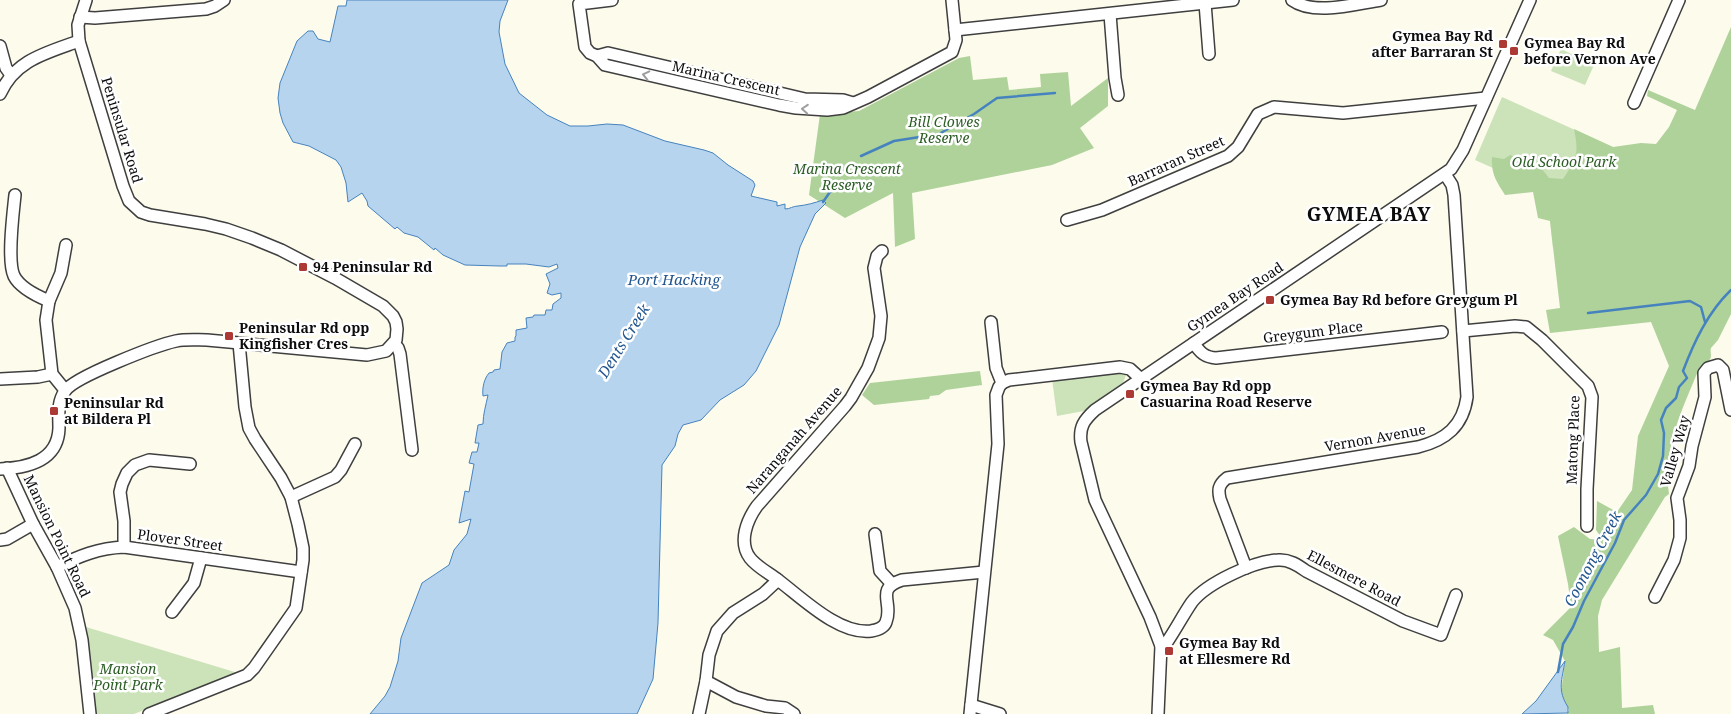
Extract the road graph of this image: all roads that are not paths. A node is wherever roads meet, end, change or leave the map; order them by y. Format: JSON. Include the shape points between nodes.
{"nodes":[{"id":1,"x":86,"y":0,"type":"edge"},
{"id":2,"x":224,"y":0,"type":"edge"},
{"id":3,"x":612,"y":0,"type":"edge"},
{"id":4,"x":952,"y":0,"type":"edge"},
{"id":5,"x":1233,"y":0,"type":"edge"},
{"id":6,"x":1292,"y":0,"type":"edge"},
{"id":7,"x":1382,"y":0,"type":"edge"},
{"id":8,"x":1530,"y":0,"type":"edge"},
{"id":9,"x":1679,"y":0,"type":"edge"},
{"id":10,"x":1205,"y":3,"type":"junction"},
{"id":11,"x":1161,"y":4,"type":"edge"},
{"id":12,"x":1110,"y":14,"type":"junction"},
{"id":13,"x":80,"y":17,"type":"junction"},
{"id":14,"x":955,"y":30,"type":"junction"},
{"id":15,"x":78,"y":41,"type":"junction"},
{"id":16,"x":0,"y":46,"type":"edge"},
{"id":17,"x":1209,"y":54,"type":"dead end"},
{"id":18,"x":11,"y":75,"type":"junction"},
{"id":19,"x":0,"y":94,"type":"edge"},
{"id":20,"x":1118,"y":95,"type":"dead end"},
{"id":21,"x":1486,"y":98,"type":"junction"},
{"id":22,"x":1634,"y":103,"type":"dead end"},
{"id":23,"x":1445,"y":174,"type":"junction"},
{"id":24,"x":15,"y":195,"type":"dead end"},
{"id":25,"x":1067,"y":220,"type":"dead end"},
{"id":26,"x":66,"y":245,"type":"dead end"},
{"id":27,"x":882,"y":251,"type":"dead end"},
{"id":28,"x":49,"y":301,"type":"junction"},
{"id":29,"x":991,"y":322,"type":"dead end"},
{"id":30,"x":1463,"y":331,"type":"junction"},
{"id":31,"x":1442,"y":332,"type":"dead end"},
{"id":32,"x":239,"y":343,"type":"junction"},
{"id":33,"x":1194,"y":343,"type":"junction"},
{"id":34,"x":394,"y":344,"type":"junction"},
{"id":35,"x":52,"y":374,"type":"junction"},
{"id":36,"x":0,"y":379,"type":"edge"},
{"id":37,"x":1141,"y":379,"type":"junction"},
{"id":38,"x":1002,"y":384,"type":"junction"},
{"id":39,"x":65,"y":390,"type":"junction"},
{"id":40,"x":1731,"y":410,"type":"edge"},
{"id":41,"x":355,"y":444,"type":"dead end"},
{"id":42,"x":412,"y":450,"type":"dead end"},
{"id":43,"x":190,"y":464,"type":"dead end"},
{"id":44,"x":4,"y":468,"type":"edge"},
{"id":45,"x":291,"y":497,"type":"junction"},
{"id":46,"x":33,"y":524,"type":"junction"},
{"id":47,"x":1587,"y":526,"type":"dead end"},
{"id":48,"x":875,"y":534,"type":"dead end"},
{"id":49,"x":0,"y":540,"type":"edge"},
{"id":50,"x":124,"y":547,"type":"junction"},
{"id":51,"x":201,"y":558,"type":"junction"},
{"id":52,"x":57,"y":567,"type":"junction"},
{"id":53,"x":1246,"y":568,"type":"junction"},
{"id":54,"x":301,"y":572,"type":"junction"},
{"id":55,"x":984,"y":572,"type":"junction"},
{"id":56,"x":778,"y":580,"type":"junction"},
{"id":57,"x":892,"y":584,"type":"junction"},
{"id":58,"x":1456,"y":595,"type":"dead end"},
{"id":59,"x":1655,"y":597,"type":"dead end"},
{"id":60,"x":172,"y":612,"type":"dead end"},
{"id":61,"x":1161,"y":646,"type":"junction"},
{"id":62,"x":706,"y":681,"type":"junction"},
{"id":63,"x":971,"y":710,"type":"edge"},
{"id":64,"x":1161,"y":713,"type":"edge"},
{"id":65,"x":90,"y":714,"type":"edge"},
{"id":66,"x":149,"y":714,"type":"edge"},
{"id":67,"x":699,"y":714,"type":"edge"},
{"id":68,"x":794,"y":714,"type":"edge"},
{"id":69,"x":1000,"y":714,"type":"edge"}],
"edges":[{"from":1,"to":13,"type":"street"},
{"from":2,"to":13,"type":"street","via":[[206,9]]},
{"from":3,"to":14,"type":"street","name":"Marina Crescent","via":[[580,4],[584,43],[590,53],[597,56],[608,53],[805,99],[852,103],[868,97],[952,52],[956,45]]},
{"from":4,"to":14,"type":"street","name":"Marina Crescent"},
{"from":5,"to":10,"type":"street"},
{"from":6,"to":7,"type":"street","via":[[1300,6],[1319,8]]},
{"from":8,"to":21,"type":"street","name":"Gymea Bay Road"},
{"from":9,"to":22,"type":"street"},
{"from":10,"to":11,"type":"street"},
{"from":10,"to":17,"type":"street"},
{"from":11,"to":12,"type":"street"},
{"from":12,"to":14,"type":"street"},
{"from":12,"to":20,"type":"street"},
{"from":13,"to":15,"type":"street"},
{"from":15,"to":18,"type":"street","via":[[24,63]]},
{"from":15,"to":34,"type":"street","name":"Peninsular Road","via":[[123,186],[132,205],[146,214],[239,233],[335,278],[388,311],[396,322]]},
{"from":16,"to":18,"type":"street"},
{"from":18,"to":19,"type":"street"},
{"from":21,"to":23,"type":"street","name":"Gymea Bay Road","via":[[1460,156]]},
{"from":21,"to":25,"type":"street","name":"Barraran Street","via":[[1343,114],[1268,108],[1258,114],[1238,148],[1228,156],[1102,210]]},
{"from":23,"to":30,"type":"street","name":"Vernon Avenue","via":[[1454,195]]},
{"from":23,"to":33,"type":"street","name":"Gymea Bay Road"},
{"from":24,"to":28,"type":"street","via":[[12,269],[21,285]]},
{"from":26,"to":28,"type":"street","via":[[61,273]]},
{"from":27,"to":56,"type":"street","name":"Naranganah Avenue","via":[[876,256],[874,268],[881,316],[879,338],[868,368],[851,398],[757,506],[746,526],[744,536],[749,557]]},
{"from":28,"to":35,"type":"street","via":[[46,320]]},
{"from":29,"to":38,"type":"street","via":[[996,368]]},
{"from":30,"to":47,"type":"street","name":"Matong Place","via":[[1526,327],[1588,386],[1592,397]]},
{"from":30,"to":53,"type":"street","name":"Vernon Avenue","via":[[1467,397],[1462,417],[1444,437],[1418,447],[1242,475],[1221,482],[1218,490],[1220,499]]},
{"from":31,"to":33,"type":"street","name":"Greygum Place","via":[[1216,358],[1207,357]]},
{"from":32,"to":34,"type":"street","via":[[367,355],[380,353]]},
{"from":32,"to":39,"type":"street","via":[[192,340],[167,344],[76,381]]},
{"from":32,"to":45,"type":"street","via":[[249,428]]},
{"from":33,"to":37,"type":"street","name":"Gymea Bay Road"},
{"from":34,"to":42,"type":"street","name":"Peninsular Road","via":[[400,354]]},
{"from":35,"to":36,"type":"street"},
{"from":35,"to":39,"type":"street"},
{"from":37,"to":38,"type":"street","via":[[1130,369],[1120,367],[1009,380]]},
{"from":37,"to":61,"type":"street","name":"Gymea Bay Road","via":[[1095,410],[1083,422],[1080,435],[1095,500]]},
{"from":38,"to":55,"type":"street","via":[[997,391],[998,444]]},
{"from":39,"to":44,"type":"street","via":[[60,402],[58,436],[51,450],[37,462]]},
{"from":40,"to":59,"type":"street","name":"Valley Way","via":[[1723,370],[1718,365],[1708,368],[1704,373],[1705,398],[1689,466],[1677,498],[1680,520],[1678,545]]},
{"from":41,"to":45,"type":"street","via":[[332,479]]},
{"from":43,"to":50,"type":"street","via":[[149,460],[135,465],[127,473],[120,492]]},
{"from":44,"to":46,"type":"street","name":"Mansion Point Road"},
{"from":45,"to":54,"type":"street","via":[[303,548]]},
{"from":46,"to":49,"type":"street"},
{"from":46,"to":52,"type":"street","name":"Mansion Point Road"},
{"from":48,"to":57,"type":"street","via":[[880,571]]},
{"from":50,"to":51,"type":"street","name":"Plover Street"},
{"from":50,"to":52,"type":"street","name":"Plover Street","via":[[91,552]]},
{"from":51,"to":54,"type":"street","name":"Plover Street"},
{"from":51,"to":60,"type":"street","via":[[194,584]]},
{"from":52,"to":65,"type":"street","name":"Mansion Point Road","via":[[78,618]]},
{"from":53,"to":58,"type":"street","name":"Ellesmere Road","via":[[1278,560],[1292,562],[1402,621],[1441,634]]},
{"from":53,"to":61,"type":"street","name":"Ellesmere Road","via":[[1193,601],[1167,642]]},
{"from":54,"to":66,"type":"street","via":[[296,608],[251,672]]},
{"from":55,"to":57,"type":"street","via":[[902,580]]},
{"from":55,"to":63,"type":"street"},
{"from":56,"to":57,"type":"street","name":"Naranganah Avenue","via":[[832,621],[844,628],[865,632],[880,629],[887,621],[886,595]]},
{"from":56,"to":62,"type":"street","via":[[733,613],[717,631]]},
{"from":61,"to":64,"type":"street"},
{"from":62,"to":67,"type":"street"},
{"from":62,"to":68,"type":"street","via":[[736,697],[786,708]]},
{"from":63,"to":69,"type":"street"}]}
